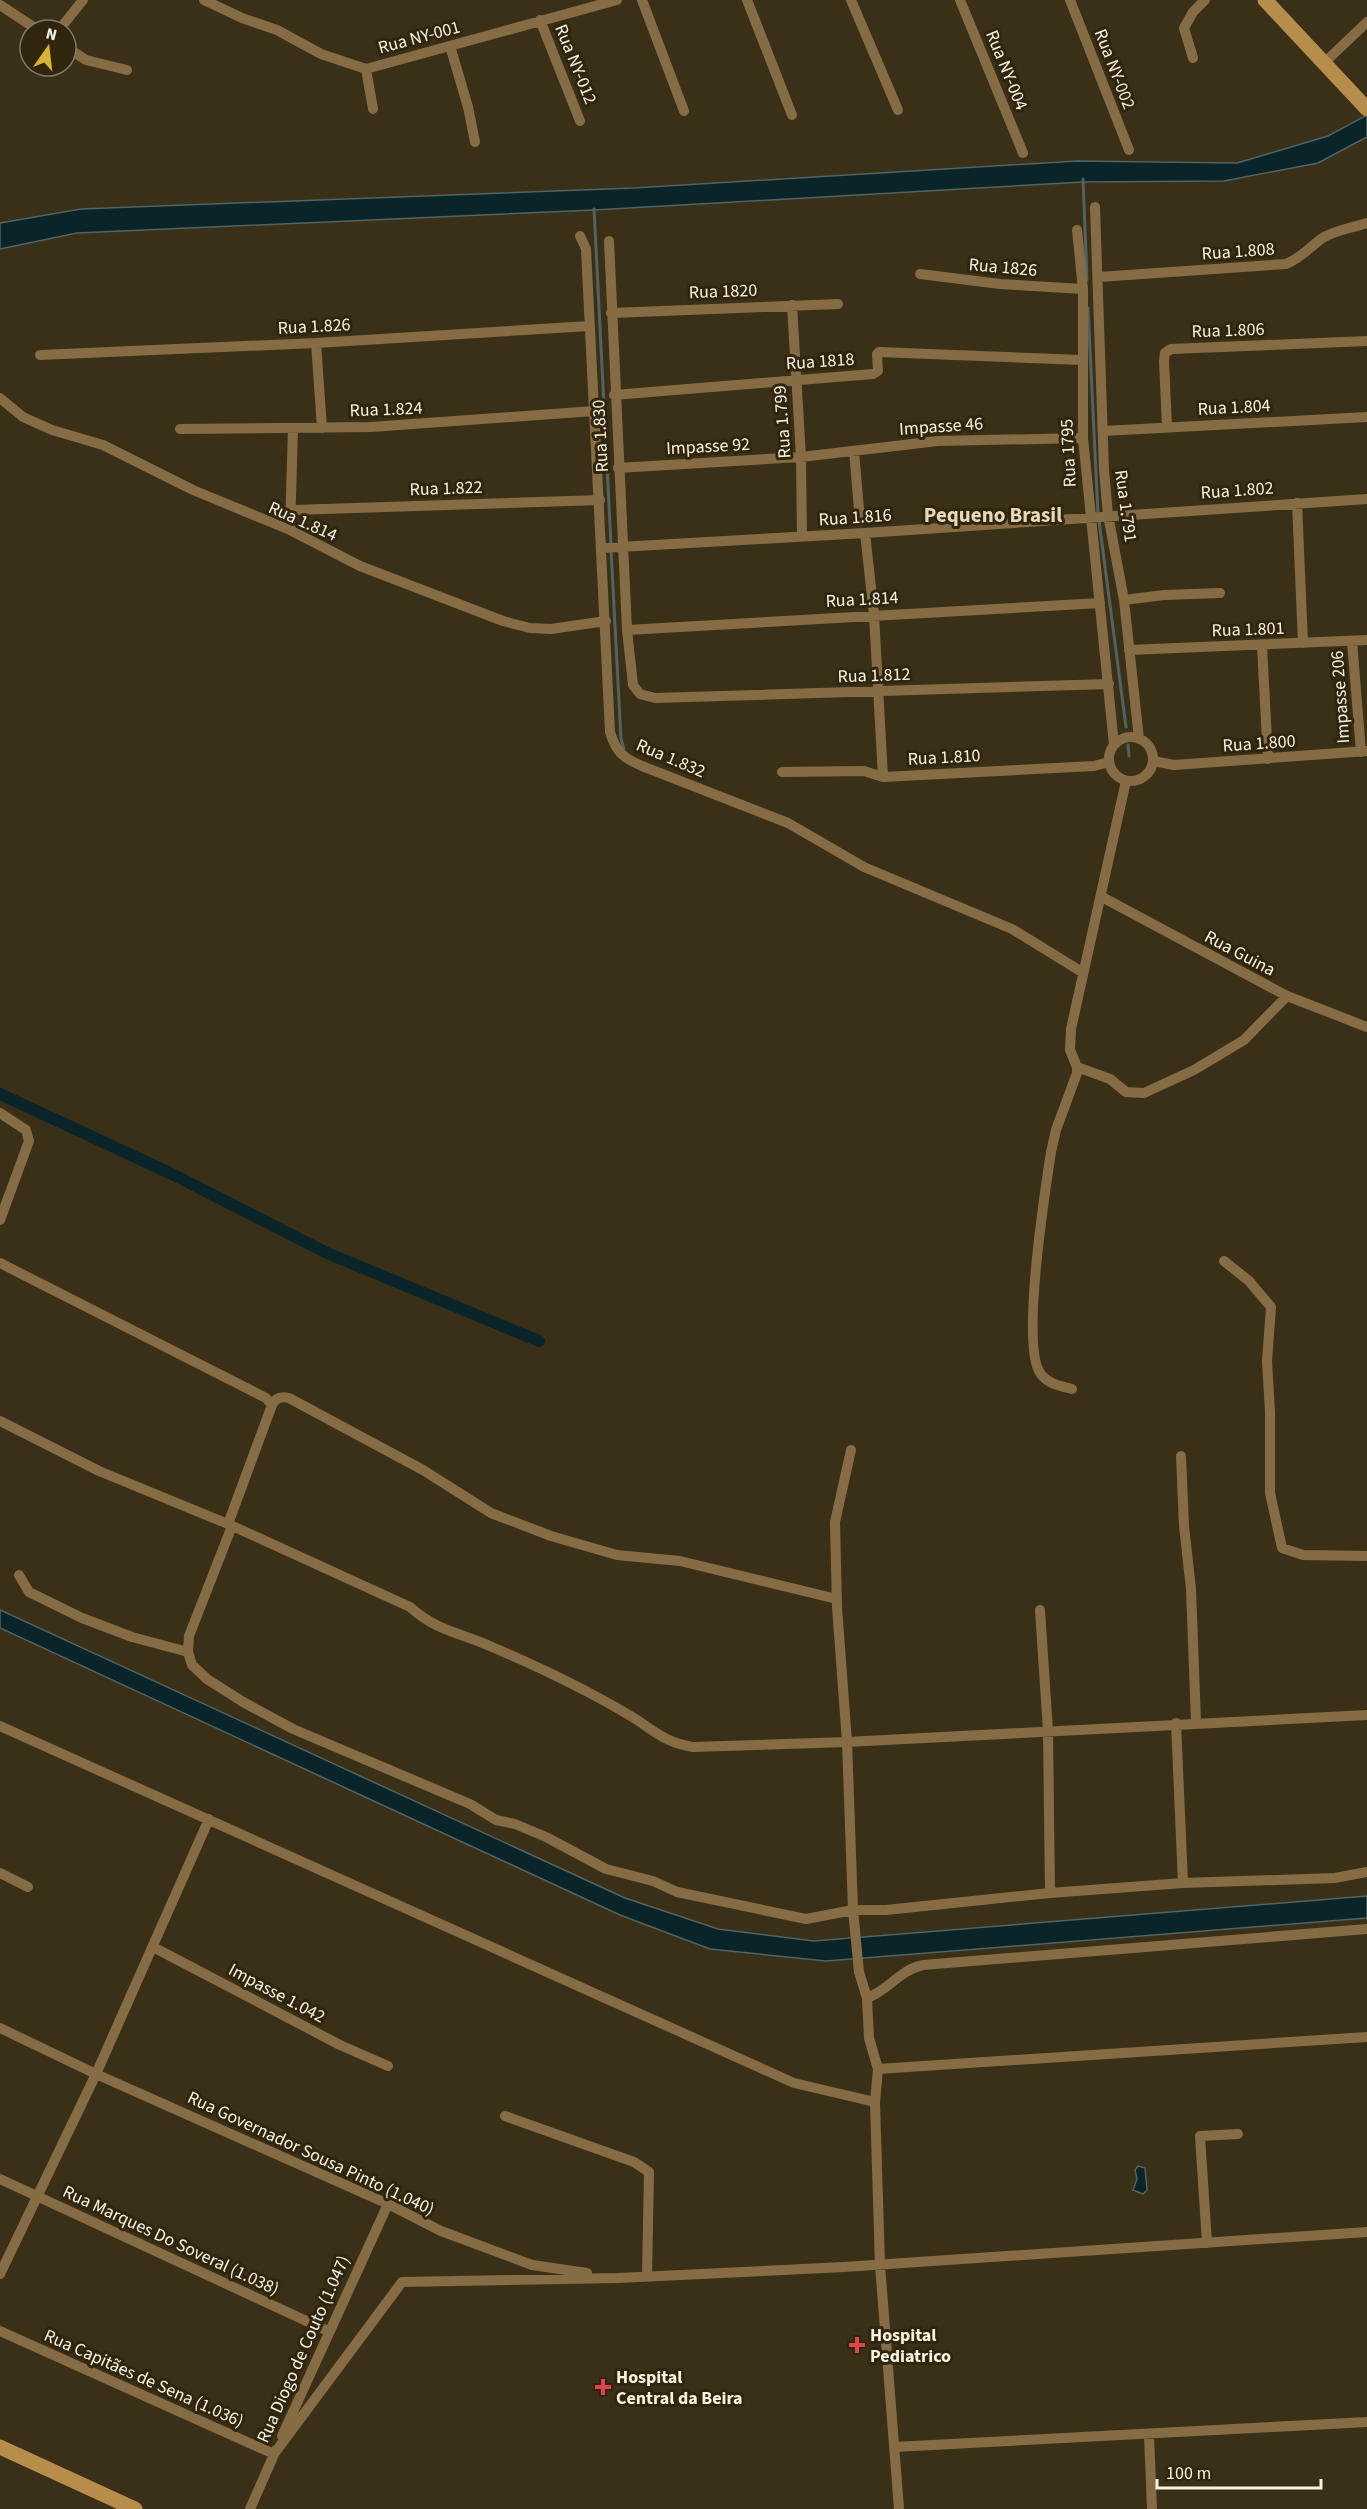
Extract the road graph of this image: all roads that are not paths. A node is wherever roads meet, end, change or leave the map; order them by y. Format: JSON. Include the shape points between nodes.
{"nodes":[{"id":1,"x":83,"y":0,"type":"edge"},
{"id":2,"x":204,"y":0,"type":"edge"},
{"id":3,"x":617,"y":0,"type":"edge"},
{"id":4,"x":642,"y":0,"type":"edge"},
{"id":5,"x":747,"y":0,"type":"edge"},
{"id":6,"x":851,"y":0,"type":"edge"},
{"id":7,"x":960,"y":0,"type":"edge"},
{"id":8,"x":1070,"y":0,"type":"edge"},
{"id":9,"x":1204,"y":0,"type":"edge"},
{"id":10,"x":1270,"y":2,"type":"edge"},
{"id":11,"x":0,"y":5,"type":"edge"},
{"id":12,"x":20,"y":18,"type":"edge"},
{"id":13,"x":69,"y":18,"type":"edge"},
{"id":14,"x":540,"y":20,"type":"junction"},
{"id":15,"x":1367,"y":22,"type":"edge"},
{"id":16,"x":450,"y":46,"type":"junction"},
{"id":17,"x":78,"y":55,"type":"edge"},
{"id":18,"x":1192,"y":58,"type":"dead end"},
{"id":19,"x":1324,"y":63,"type":"junction"},
{"id":20,"x":366,"y":69,"type":"junction"},
{"id":21,"x":127,"y":70,"type":"dead end"},
{"id":22,"x":1367,"y":108,"type":"edge"},
{"id":23,"x":373,"y":109,"type":"dead end"},
{"id":24,"x":898,"y":110,"type":"dead end"},
{"id":25,"x":684,"y":111,"type":"dead end"},
{"id":26,"x":792,"y":116,"type":"dead end"},
{"id":27,"x":580,"y":121,"type":"dead end"},
{"id":28,"x":475,"y":142,"type":"dead end"},
{"id":29,"x":1129,"y":150,"type":"dead end"},
{"id":30,"x":1023,"y":153,"type":"dead end"},
{"id":31,"x":1095,"y":207,"type":"dead end"},
{"id":32,"x":1367,"y":223,"type":"edge"},
{"id":33,"x":1077,"y":230,"type":"dead end"},
{"id":34,"x":580,"y":236,"type":"dead end"},
{"id":35,"x":609,"y":241,"type":"dead end"},
{"id":36,"x":920,"y":274,"type":"dead end"},
{"id":37,"x":1099,"y":277,"type":"junction"},
{"id":38,"x":1083,"y":289,"type":"junction"},
{"id":39,"x":838,"y":304,"type":"dead end"},
{"id":40,"x":792,"y":305,"type":"junction"},
{"id":41,"x":610,"y":313,"type":"junction"},
{"id":42,"x":589,"y":326,"type":"junction"},
{"id":43,"x":1367,"y":341,"type":"edge"},
{"id":44,"x":316,"y":343,"type":"junction"},
{"id":45,"x":40,"y":355,"type":"dead end"},
{"id":46,"x":1082,"y":360,"type":"junction"},
{"id":47,"x":795,"y":379,"type":"junction"},
{"id":48,"x":614,"y":395,"type":"junction"},
{"id":49,"x":0,"y":398,"type":"edge"},
{"id":50,"x":594,"y":411,"type":"junction"},
{"id":51,"x":1367,"y":417,"type":"edge"},
{"id":52,"x":293,"y":428,"type":"junction"},
{"id":53,"x":322,"y":428,"type":"junction"},
{"id":54,"x":1167,"y":428,"type":"junction"},
{"id":55,"x":180,"y":429,"type":"dead end"},
{"id":56,"x":1103,"y":431,"type":"junction"},
{"id":57,"x":1083,"y":438,"type":"junction"},
{"id":58,"x":854,"y":451,"type":"junction"},
{"id":59,"x":801,"y":457,"type":"junction"},
{"id":60,"x":618,"y":468,"type":"junction"},
{"id":61,"x":1367,"y":499,"type":"edge"},
{"id":62,"x":600,"y":500,"type":"junction"},
{"id":63,"x":1297,"y":503,"type":"junction"},
{"id":64,"x":293,"y":510,"type":"junction"},
{"id":65,"x":1108,"y":515,"type":"junction"},
{"id":66,"x":1089,"y":518,"type":"junction"},
{"id":67,"x":860,"y":521,"type":"dead end"},
{"id":68,"x":290,"y":530,"type":"junction"},
{"id":69,"x":865,"y":533,"type":"junction"},
{"id":70,"x":802,"y":537,"type":"junction"},
{"id":71,"x":623,"y":547,"type":"junction"},
{"id":72,"x":602,"y":548,"type":"junction"},
{"id":73,"x":1220,"y":593,"type":"dead end"},
{"id":74,"x":1124,"y":600,"type":"junction"},
{"id":75,"x":1100,"y":603,"type":"junction"},
{"id":76,"x":874,"y":615,"type":"junction"},
{"id":77,"x":606,"y":621,"type":"junction"},
{"id":78,"x":627,"y":630,"type":"junction"},
{"id":79,"x":1367,"y":640,"type":"edge"},
{"id":80,"x":1352,"y":641,"type":"junction"},
{"id":81,"x":1303,"y":644,"type":"junction"},
{"id":82,"x":1262,"y":646,"type":"junction"},
{"id":83,"x":1129,"y":650,"type":"junction"},
{"id":84,"x":1110,"y":684,"type":"junction"},
{"id":85,"x":878,"y":692,"type":"junction"},
{"id":86,"x":640,"y":694,"type":"joint"},
{"id":87,"x":1139,"y":739,"type":"junction"},
{"id":88,"x":1114,"y":745,"type":"junction"},
{"id":89,"x":1364,"y":752,"type":"edge"},
{"id":90,"x":1268,"y":759,"type":"junction"},
{"id":91,"x":1153,"y":761,"type":"junction"},
{"id":92,"x":1108,"y":762,"type":"junction"},
{"id":93,"x":782,"y":772,"type":"dead end"},
{"id":94,"x":883,"y":777,"type":"junction"},
{"id":95,"x":1126,"y":781,"type":"junction"},
{"id":96,"x":1102,"y":897,"type":"junction"},
{"id":97,"x":1082,"y":972,"type":"junction"},
{"id":98,"x":1287,"y":996,"type":"junction"},
{"id":99,"x":1367,"y":1027,"type":"edge"},
{"id":100,"x":1077,"y":1067,"type":"junction"},
{"id":101,"x":0,"y":1113,"type":"edge"},
{"id":102,"x":0,"y":1220,"type":"edge"},
{"id":103,"x":1224,"y":1261,"type":"dead end"},
{"id":104,"x":0,"y":1263,"type":"edge"},
{"id":105,"x":1072,"y":1389,"type":"dead end"},
{"id":106,"x":272,"y":1405,"type":"junction"},
{"id":107,"x":0,"y":1421,"type":"edge"},
{"id":108,"x":851,"y":1450,"type":"dead end"},
{"id":109,"x":1181,"y":1456,"type":"dead end"},
{"id":110,"x":230,"y":1525,"type":"junction"},
{"id":111,"x":1367,"y":1556,"type":"edge"},
{"id":112,"x":19,"y":1575,"type":"dead end"},
{"id":113,"x":837,"y":1599,"type":"junction"},
{"id":114,"x":1040,"y":1610,"type":"dead end"},
{"id":115,"x":188,"y":1652,"type":"junction"},
{"id":116,"x":1367,"y":1715,"type":"edge"},
{"id":117,"x":1197,"y":1722,"type":"junction"},
{"id":118,"x":1176,"y":1723,"type":"junction"},
{"id":119,"x":0,"y":1726,"type":"edge"},
{"id":120,"x":1048,"y":1731,"type":"junction"},
{"id":121,"x":847,"y":1742,"type":"junction"},
{"id":122,"x":209,"y":1819,"type":"junction"},
{"id":123,"x":1367,"y":1872,"type":"edge"},
{"id":124,"x":0,"y":1873,"type":"edge"},
{"id":125,"x":1183,"y":1883,"type":"junction"},
{"id":126,"x":28,"y":1887,"type":"dead end"},
{"id":127,"x":1050,"y":1893,"type":"junction"},
{"id":128,"x":853,"y":1910,"type":"junction"},
{"id":129,"x":1367,"y":1929,"type":"edge"},
{"id":130,"x":153,"y":1947,"type":"junction"},
{"id":131,"x":867,"y":1998,"type":"junction"},
{"id":132,"x":0,"y":2028,"type":"edge"},
{"id":133,"x":1367,"y":2037,"type":"edge"},
{"id":134,"x":388,"y":2066,"type":"dead end"},
{"id":135,"x":878,"y":2069,"type":"junction"},
{"id":136,"x":96,"y":2074,"type":"junction"},
{"id":137,"x":875,"y":2102,"type":"junction"},
{"id":138,"x":505,"y":2116,"type":"dead end"},
{"id":139,"x":1238,"y":2134,"type":"dead end"},
{"id":140,"x":0,"y":2179,"type":"edge"},
{"id":141,"x":38,"y":2197,"type":"junction"},
{"id":142,"x":388,"y":2204,"type":"junction"},
{"id":143,"x":1367,"y":2232,"type":"edge"},
{"id":144,"x":1208,"y":2243,"type":"junction"},
{"id":145,"x":880,"y":2265,"type":"junction"},
{"id":146,"x":0,"y":2274,"type":"edge"},
{"id":147,"x":647,"y":2276,"type":"junction"},
{"id":148,"x":618,"y":2278,"type":"junction"},
{"id":149,"x":0,"y":2331,"type":"edge"},
{"id":150,"x":328,"y":2331,"type":"junction"},
{"id":151,"x":1367,"y":2422,"type":"edge"},
{"id":152,"x":1149,"y":2435,"type":"junction"},
{"id":153,"x":0,"y":2447,"type":"edge"},
{"id":154,"x":894,"y":2447,"type":"junction"},
{"id":155,"x":274,"y":2454,"type":"junction"},
{"id":156,"x":135,"y":2509,"type":"edge"},
{"id":157,"x":250,"y":2509,"type":"edge"},
{"id":158,"x":899,"y":2509,"type":"edge"},
{"id":159,"x":1152,"y":2509,"type":"edge"}],
"edges":[{"from":1,"to":13,"type":"street"},
{"from":2,"to":20,"type":"street","name":"Rua NY-001","via":[[277,30],[321,54]]},
{"from":3,"to":14,"type":"street","name":"Rua NY-001"},
{"from":4,"to":25,"type":"street"},
{"from":5,"to":26,"type":"street"},
{"from":6,"to":24,"type":"street"},
{"from":7,"to":30,"type":"street","name":"Rua NY-004"},
{"from":8,"to":29,"type":"street","name":"Rua NY-002"},
{"from":9,"to":18,"type":"street","via":[[1184,28]]},
{"from":10,"to":19,"type":"street"},
{"from":11,"to":12,"type":"street"},
{"from":14,"to":16,"type":"street","name":"Rua NY-001"},
{"from":14,"to":27,"type":"street","name":"Rua NY-012"},
{"from":15,"to":19,"type":"street"},
{"from":16,"to":20,"type":"street","name":"Rua NY-001"},
{"from":16,"to":28,"type":"street"},
{"from":17,"to":21,"type":"street"},
{"from":19,"to":22,"type":"street"},
{"from":20,"to":23,"type":"street"},
{"from":31,"to":37,"type":"street","name":"Rua 1.791"},
{"from":32,"to":37,"type":"street","name":"Rua 1.808","via":[[1334,233],[1301,258],[1286,264]]},
{"from":33,"to":38,"type":"street","name":"Rua 1795"},
{"from":34,"to":42,"type":"street","name":"Rua 1.832","via":[[586,249]]},
{"from":35,"to":41,"type":"street","name":"Rua 1.830"},
{"from":36,"to":38,"type":"street","name":"Rua 1826"},
{"from":37,"to":56,"type":"street","name":"Rua 1.791"},
{"from":38,"to":46,"type":"street","name":"Rua 1795"},
{"from":39,"to":40,"type":"street","name":"Rua 1820"},
{"from":40,"to":41,"type":"street","name":"Rua 1820"},
{"from":40,"to":47,"type":"street","name":"Rua 1.799"},
{"from":41,"to":48,"type":"street","name":"Rua 1.830"},
{"from":42,"to":44,"type":"street","name":"Rua 1.826"},
{"from":42,"to":50,"type":"street","name":"Rua 1.832"},
{"from":43,"to":54,"type":"street","name":"Rua 1.806","via":[[1171,349],[1165,353],[1164,361]]},
{"from":44,"to":45,"type":"street","name":"Rua 1.826"},
{"from":44,"to":53,"type":"street"},
{"from":46,"to":47,"type":"street","name":"Rua 1818","via":[[879,352],[878,371],[873,374]]},
{"from":46,"to":57,"type":"street","name":"Rua 1795"},
{"from":47,"to":48,"type":"street","name":"Rua 1818"},
{"from":47,"to":59,"type":"street","name":"Rua 1.799"},
{"from":48,"to":60,"type":"street","name":"Rua 1.830"},
{"from":49,"to":68,"type":"street","name":"Rua 1.814","via":[[23,417],[103,445],[193,490]]},
{"from":50,"to":53,"type":"street","name":"Rua 1.824"},
{"from":50,"to":62,"type":"street","name":"Rua 1.832"},
{"from":51,"to":54,"type":"street","name":"Rua 1.804"},
{"from":52,"to":53,"type":"street","name":"Rua 1.824"},
{"from":52,"to":55,"type":"street","name":"Rua 1.824"},
{"from":52,"to":64,"type":"street"},
{"from":54,"to":56,"type":"street","name":"Rua 1.804"},
{"from":56,"to":65,"type":"street","name":"Rua 1.791"},
{"from":57,"to":58,"type":"street","name":"Impasse 46","via":[[938,441]]},
{"from":57,"to":66,"type":"street","name":"Rua 1795"},
{"from":58,"to":59,"type":"street","name":"Impasse 46"},
{"from":58,"to":67,"type":"street"},
{"from":59,"to":60,"type":"street","name":"Impasse 92"},
{"from":59,"to":70,"type":"street","name":"Rua 1.799"},
{"from":60,"to":71,"type":"street","name":"Rua 1.830"},
{"from":61,"to":63,"type":"street","name":"Rua 1.802"},
{"from":62,"to":64,"type":"street","name":"Rua 1.822"},
{"from":62,"to":72,"type":"street","name":"Rua 1.832"},
{"from":63,"to":65,"type":"street","name":"Rua 1.802"},
{"from":63,"to":81,"type":"street"},
{"from":64,"to":68,"type":"street"},
{"from":65,"to":66,"type":"street","name":"Rua 1.802"},
{"from":65,"to":74,"type":"street","name":"Rua 1.791"},
{"from":66,"to":69,"type":"street","name":"Rua 1.816"},
{"from":66,"to":75,"type":"street","name":"Rua 1795"},
{"from":68,"to":77,"type":"street","name":"Rua 1.814","via":[[360,566],[503,621],[551,629]]},
{"from":69,"to":70,"type":"street","name":"Rua 1.816"},
{"from":69,"to":76,"type":"street"},
{"from":70,"to":71,"type":"street","name":"Rua 1.816"},
{"from":71,"to":72,"type":"street","name":"Rua 1.816"},
{"from":71,"to":78,"type":"street","name":"Rua 1.830"},
{"from":72,"to":77,"type":"street","name":"Rua 1.832"},
{"from":73,"to":74,"type":"street"},
{"from":74,"to":83,"type":"street","name":"Rua 1.791"},
{"from":75,"to":76,"type":"street","name":"Rua 1.814"},
{"from":75,"to":84,"type":"street","name":"Rua 1795"},
{"from":76,"to":78,"type":"street","name":"Rua 1.814"},
{"from":76,"to":85,"type":"street"},
{"from":77,"to":97,"type":"street","name":"Rua 1.832","via":[[610,732],[616,750],[626,759],[788,823],[864,867],[1012,929]]},
{"from":78,"to":86,"type":"street","name":"Rua 1.830","via":[[633,684]]},
{"from":79,"to":80,"type":"street","name":"Rua 1.801"},
{"from":80,"to":81,"type":"street","name":"Rua 1.801"},
{"from":80,"to":89,"type":"street","name":"Impasse 206"},
{"from":81,"to":82,"type":"street","name":"Rua 1.801"},
{"from":82,"to":83,"type":"street","name":"Rua 1.801"},
{"from":82,"to":90,"type":"street"},
{"from":83,"to":87,"type":"street","name":"Rua 1.791"},
{"from":84,"to":85,"type":"street","name":"Rua 1.812"},
{"from":84,"to":88,"type":"street","name":"Rua 1795"},
{"from":85,"to":86,"type":"street","name":"Rua 1.812","via":[[655,698]]},
{"from":85,"to":94,"type":"street"},
{"from":87,"to":88,"type":"street","via":[[1130,737]]},
{"from":87,"to":91,"type":"street","via":[[1147,744]]},
{"from":88,"to":92,"type":"street"},
{"from":89,"to":90,"type":"street","name":"Rua 1.800"},
{"from":90,"to":91,"type":"street","name":"Rua 1.800","via":[[1174,765]]},
{"from":91,"to":95,"type":"street","via":[[1141,779]]},
{"from":92,"to":94,"type":"street","name":"Rua 1.810","via":[[1094,766]]},
{"from":92,"to":95,"type":"street","via":[[1118,777]]},
{"from":93,"to":94,"type":"street","name":"Rua 1.810","via":[[864,771]]},
{"from":95,"to":96,"type":"street"},
{"from":96,"to":97,"type":"street"},
{"from":96,"to":98,"type":"street","name":"Rua Guina"},
{"from":97,"to":100,"type":"street","via":[[1071,1029],[1070,1050]]},
{"from":98,"to":99,"type":"street","name":"Rua Guina"},
{"from":98,"to":100,"type":"street","via":[[1244,1040],[1194,1070],[1144,1093],[1126,1092],[1110,1079]]},
{"from":100,"to":105,"type":"street","via":[[1051,1152],[1032,1337],[1039,1371],[1051,1383]]},
{"from":101,"to":102,"type":"street","via":[[26,1130],[29,1141]]},
{"from":103,"to":111,"type":"street","via":[[1249,1281],[1271,1307],[1267,1361],[1270,1492],[1282,1548],[1304,1555]]},
{"from":104,"to":106,"type":"street","via":[[266,1398]]},
{"from":106,"to":110,"type":"street"},
{"from":106,"to":113,"type":"street","via":[[283,1397],[289,1398],[423,1470],[491,1513],[551,1536],[617,1555],[680,1561]]},
{"from":107,"to":110,"type":"street","via":[[99,1471]]},
{"from":108,"to":113,"type":"street","via":[[835,1522]]},
{"from":109,"to":117,"type":"street"},
{"from":110,"to":115,"type":"street","via":[[195,1618]]},
{"from":110,"to":121,"type":"street","via":[[410,1606],[428,1623],[534,1665],[676,1744],[693,1747]]},
{"from":112,"to":115,"type":"street","via":[[29,1592],[82,1618]]},
{"from":113,"to":121,"type":"street"},
{"from":114,"to":120,"type":"street"},
{"from":115,"to":128,"type":"street","via":[[192,1665],[207,1680],[293,1729],[470,1804],[496,1820],[546,1837],[606,1869],[653,1881],[677,1892],[806,1919]]},
{"from":116,"to":117,"type":"street"},
{"from":117,"to":118,"type":"street"},
{"from":118,"to":120,"type":"street"},
{"from":118,"to":125,"type":"street"},
{"from":119,"to":122,"type":"street"},
{"from":120,"to":121,"type":"street"},
{"from":120,"to":127,"type":"street"},
{"from":121,"to":128,"type":"street"},
{"from":122,"to":130,"type":"street"},
{"from":122,"to":137,"type":"street","via":[[794,2083]]},
{"from":123,"to":125,"type":"street","via":[[1335,1878]]},
{"from":124,"to":126,"type":"street"},
{"from":125,"to":127,"type":"street"},
{"from":127,"to":128,"type":"street"},
{"from":128,"to":131,"type":"street","via":[[858,1972]]},
{"from":129,"to":131,"type":"street","via":[[923,1965],[901,1973],[887,1988]]},
{"from":130,"to":134,"type":"street","name":"Impasse 1.042"},
{"from":130,"to":136,"type":"street"},
{"from":131,"to":135,"type":"street","via":[[869,2038]]},
{"from":132,"to":136,"type":"street","name":"Rua Governador Sousa Pinto (1.040)"},
{"from":133,"to":135,"type":"street"},
{"from":135,"to":137,"type":"street"},
{"from":136,"to":141,"type":"street"},
{"from":136,"to":142,"type":"street","name":"Rua Governador Sousa Pinto (1.040)"},
{"from":137,"to":145,"type":"street"},
{"from":138,"to":147,"type":"street","via":[[634,2162],[649,2172]]},
{"from":139,"to":144,"type":"street","via":[[1200,2136]]},
{"from":140,"to":141,"type":"street","name":"Rua Marques Do Soveral (1.038)"},
{"from":141,"to":146,"type":"street"},
{"from":141,"to":150,"type":"street","name":"Rua Marques Do Soveral (1.038)"},
{"from":142,"to":148,"type":"street","name":"Rua Governador Sousa Pinto (1.040)","via":[[441,2231],[532,2265]]},
{"from":142,"to":150,"type":"street","name":"Rua Diogo de Couto (1.047)"},
{"from":143,"to":144,"type":"street"},
{"from":144,"to":145,"type":"street"},
{"from":145,"to":147,"type":"street"},
{"from":145,"to":154,"type":"street"},
{"from":147,"to":148,"type":"street"},
{"from":148,"to":155,"type":"street","via":[[402,2282]]},
{"from":149,"to":155,"type":"street","name":"Rua Capitães de Sena (1.036)"},
{"from":150,"to":155,"type":"street","name":"Rua Diogo de Couto (1.047)"},
{"from":151,"to":152,"type":"street"},
{"from":152,"to":154,"type":"street"},
{"from":152,"to":159,"type":"street"},
{"from":153,"to":156,"type":"street"},
{"from":154,"to":158,"type":"street"},
{"from":155,"to":157,"type":"street","name":"Rua Diogo de Couto (1.047)"}]}
